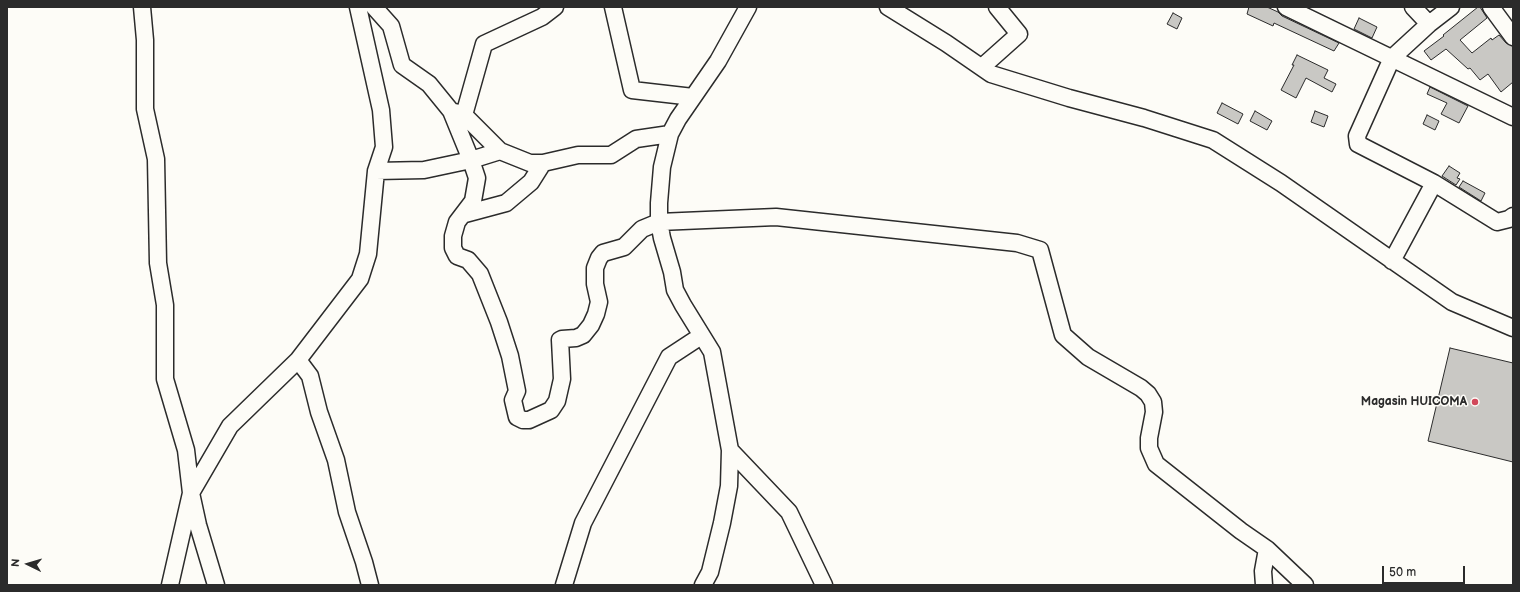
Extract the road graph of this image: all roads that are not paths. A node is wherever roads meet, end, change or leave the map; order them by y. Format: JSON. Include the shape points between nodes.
{"nodes":[{"id":1,"x":142,"y":7,"type":"edge"},
{"id":2,"x":358,"y":7,"type":"edge"},
{"id":3,"x":374,"y":7,"type":"edge"},
{"id":4,"x":555,"y":7,"type":"edge"},
{"id":5,"x":613,"y":7,"type":"edge"},
{"id":6,"x":748,"y":7,"type":"edge"},
{"id":7,"x":888,"y":7,"type":"edge"},
{"id":8,"x":997,"y":7,"type":"edge"},
{"id":9,"x":1286,"y":7,"type":"edge"},
{"id":10,"x":1413,"y":7,"type":"edge"},
{"id":11,"x":1452,"y":7,"type":"edge"},
{"id":12,"x":1491,"y":7,"type":"edge"},
{"id":13,"x":1429,"y":24,"type":"junction"},
{"id":14,"x":1513,"y":37,"type":"edge"},
{"id":15,"x":1392,"y":58,"type":"junction"},
{"id":16,"x":982,"y":67,"type":"junction"},
{"id":17,"x":693,"y":97,"type":"junction"},
{"id":18,"x":458,"y":113,"type":"junction"},
{"id":19,"x":1513,"y":117,"type":"edge"},
{"id":20,"x":670,"y":134,"type":"junction"},
{"id":21,"x":500,"y":151,"type":"junction"},
{"id":22,"x":471,"y":160,"type":"junction"},
{"id":23,"x":542,"y":163,"type":"junction"},
{"id":24,"x":376,"y":171,"type":"junction"},
{"id":25,"x":1434,"y":183,"type":"junction"},
{"id":26,"x":465,"y":214,"type":"junction"},
{"id":27,"x":1513,"y":216,"type":"edge"},
{"id":28,"x":659,"y":222,"type":"junction"},
{"id":29,"x":1392,"y":261,"type":"junction"},
{"id":30,"x":1513,"y":328,"type":"edge"},
{"id":31,"x":701,"y":336,"type":"junction"},
{"id":32,"x":298,"y":360,"type":"junction"},
{"id":33,"x":730,"y":450,"type":"junction"},
{"id":34,"x":191,"y":493,"type":"junction"},
{"id":35,"x":1267,"y":549,"type":"junction"},
{"id":36,"x":170,"y":585,"type":"edge"},
{"id":37,"x":216,"y":585,"type":"edge"},
{"id":38,"x":370,"y":585,"type":"edge"},
{"id":39,"x":564,"y":585,"type":"edge"},
{"id":40,"x":703,"y":585,"type":"edge"},
{"id":41,"x":824,"y":585,"type":"edge"},
{"id":42,"x":1264,"y":585,"type":"edge"},
{"id":43,"x":1305,"y":585,"type":"edge"}],
"edges":[{"from":1,"to":34,"type":"street","via":[[145,40],[145,109],[156,159],[158,263],[165,305],[165,379],[186,450]]},
{"from":2,"to":24,"type":"street","via":[[381,110],[384,147]]},
{"from":3,"to":18,"type":"street","via":[[391,26],[402,65],[428,84]]},
{"from":4,"to":18,"type":"street","via":[[542,17],[484,44]]},
{"from":5,"to":17,"type":"street","via":[[632,90]]},
{"from":6,"to":17,"type":"street","via":[[718,61]]},
{"from":7,"to":16,"type":"street"},
{"from":8,"to":16,"type":"street","via":[[1019,34]]},
{"from":9,"to":15,"type":"street"},
{"from":10,"to":13,"type":"street"},
{"from":11,"to":13,"type":"street"},
{"from":12,"to":14,"type":"street"},
{"from":13,"to":15,"type":"street"},
{"from":15,"to":19,"type":"street"},
{"from":15,"to":25,"type":"street","via":[[1356,136],[1358,144]]},
{"from":16,"to":29,"type":"street","via":[[991,74],[1213,140]]},
{"from":17,"to":20,"type":"street"},
{"from":18,"to":21,"type":"street"},
{"from":18,"to":22,"type":"street"},
{"from":20,"to":23,"type":"street","via":[[636,139],[612,155],[578,156]]},
{"from":20,"to":28,"type":"street","via":[[662,167]]},
{"from":21,"to":22,"type":"street"},
{"from":21,"to":23,"type":"street","via":[[530,164]]},
{"from":22,"to":24,"type":"street","via":[[424,170]]},
{"from":22,"to":26,"type":"street","via":[[477,178],[473,201]]},
{"from":23,"to":26,"type":"street","via":[[531,182],[506,203]]},
{"from":24,"to":32,"type":"street","via":[[368,254],[360,279]]},
{"from":25,"to":27,"type":"street","via":[[1497,222],[1509,220]]},
{"from":25,"to":29,"type":"street"},
{"from":26,"to":28,"type":"street","via":[[457,222],[452,236],[453,248],[458,256],[468,260],[480,274],[510,356],[517,391],[513,400],[514,410],[517,417],[523,420],[551,410],[557,401],[562,379],[560,340],[576,338],[591,325],[599,302],[595,284],[599,258],[603,253],[624,248],[642,229]]},
{"from":28,"to":31,"type":"street","via":[[675,290]]},
{"from":28,"to":35,"type":"street","via":[[776,217],[1016,243],[1040,250],[1064,335],[1088,357],[1141,388],[1153,402],[1149,448],[1156,464]]},
{"from":29,"to":30,"type":"street","via":[[1452,302]]},
{"from":31,"to":33,"type":"street","via":[[712,352]]},
{"from":31,"to":39,"type":"street","via":[[669,357],[582,523]]},
{"from":32,"to":34,"type":"street","via":[[230,426]]},
{"from":32,"to":38,"type":"street","via":[[310,376]]},
{"from":33,"to":40,"type":"street","via":[[729,486],[722,523],[710,572]]},
{"from":33,"to":41,"type":"street","via":[[789,512]]},
{"from":34,"to":36,"type":"street"},
{"from":34,"to":37,"type":"street"},
{"from":35,"to":42,"type":"street","via":[[1263,571]]},
{"from":35,"to":43,"type":"street"}]}
